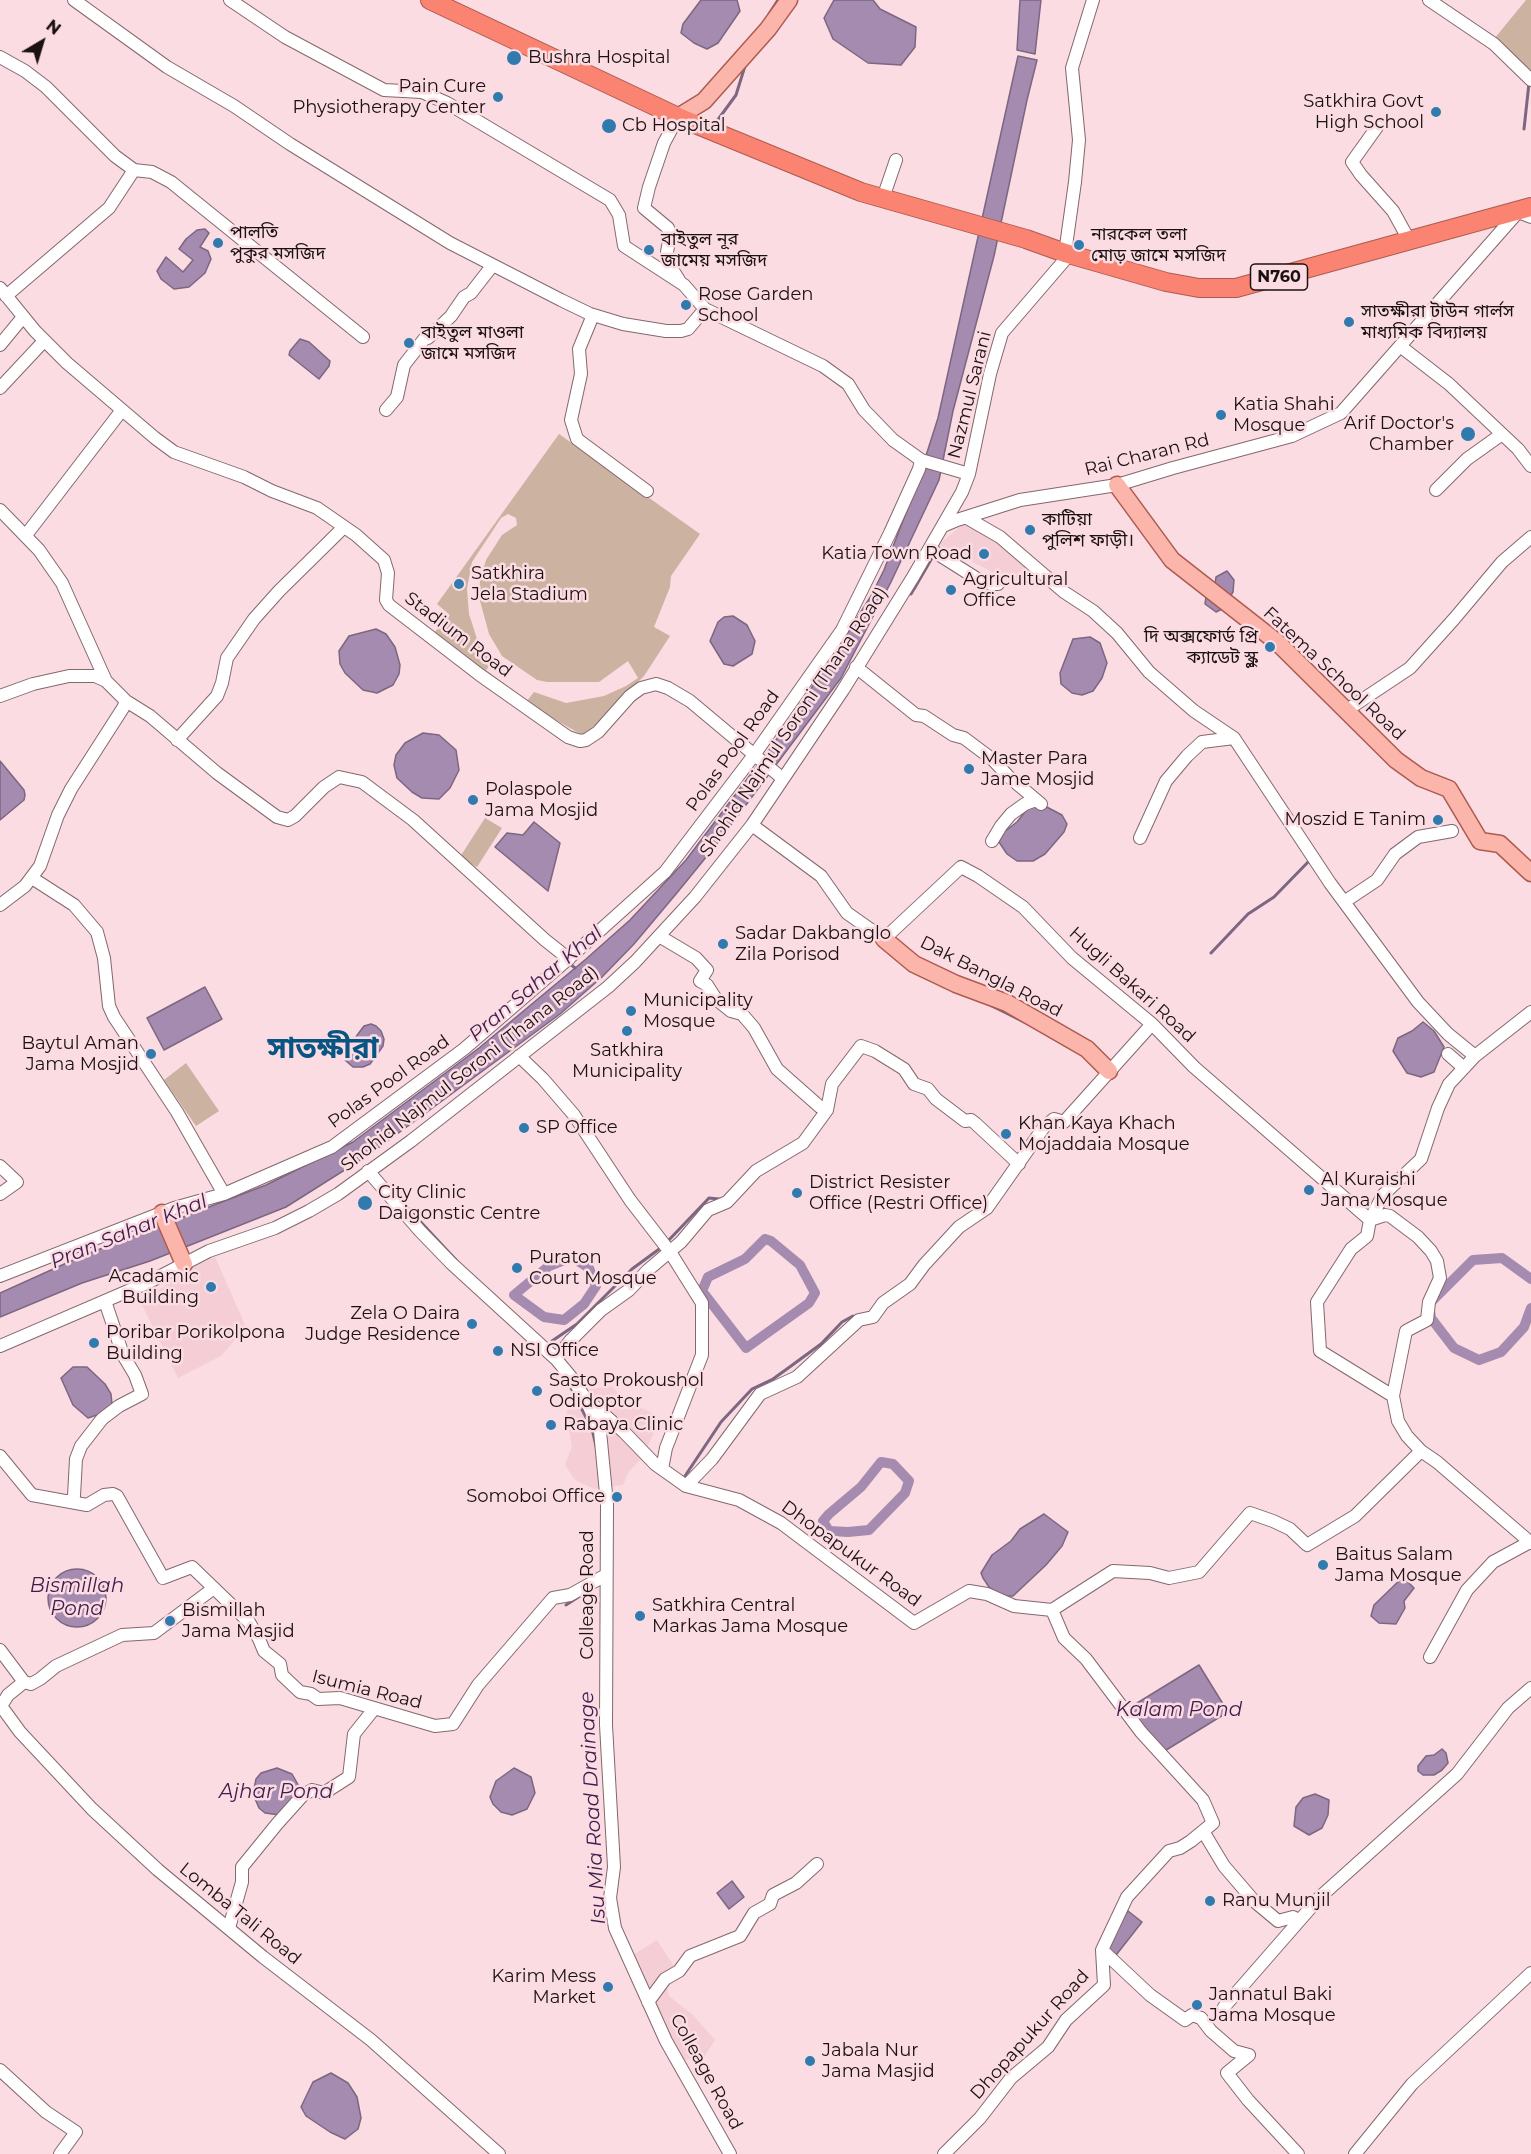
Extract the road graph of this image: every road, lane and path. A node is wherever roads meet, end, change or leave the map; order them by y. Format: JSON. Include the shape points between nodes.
{"nodes":[{"id":1,"x":74,"y":0,"type":"edge"},
{"id":2,"x":230,"y":0,"type":"edge"},
{"id":3,"x":430,"y":0,"type":"edge"},
{"id":4,"x":789,"y":0,"type":"edge"},
{"id":5,"x":1093,"y":0,"type":"edge"},
{"id":6,"x":1429,"y":0,"type":"edge"},
{"id":7,"x":0,"y":57,"type":"edge"},
{"id":8,"x":1531,"y":80,"type":"edge"},
{"id":9,"x":678,"y":117,"type":"junction"},
{"id":10,"x":1377,"y":127,"type":"dead end"},
{"id":11,"x":896,"y":160,"type":"dead end"},
{"id":12,"x":134,"y":170,"type":"junction"},
{"id":13,"x":883,"y":198,"type":"junction"},
{"id":14,"x":1527,"y":212,"type":"edge"},
{"id":15,"x":1410,"y":240,"type":"junction"},
{"id":16,"x":1067,"y":254,"type":"junction"},
{"id":17,"x":492,"y":266,"type":"junction"},
{"id":18,"x":684,"y":285,"type":"junction"},
{"id":19,"x":3,"y":292,"type":"edge"},
{"id":20,"x":705,"y":309,"type":"junction"},
{"id":21,"x":593,"y":315,"type":"junction"},
{"id":22,"x":23,"y":317,"type":"junction"},
{"id":23,"x":363,"y":336,"type":"dead end"},
{"id":24,"x":44,"y":341,"type":"junction"},
{"id":25,"x":0,"y":345,"type":"edge"},
{"id":26,"x":1400,"y":346,"type":"junction"},
{"id":27,"x":0,"y":388,"type":"edge"},
{"id":28,"x":122,"y":410,"type":"junction"},
{"id":29,"x":386,"y":410,"type":"dead end"},
{"id":30,"x":1502,"y":434,"type":"junction"},
{"id":31,"x":921,"y":460,"type":"junction"},
{"id":32,"x":1531,"y":466,"type":"edge"},
{"id":33,"x":969,"y":474,"type":"junction"},
{"id":34,"x":1117,"y":485,"type":"junction"},
{"id":35,"x":1436,"y":490,"type":"dead end"},
{"id":36,"x":646,"y":491,"type":"dead end"},
{"id":37,"x":0,"y":510,"type":"edge"},
{"id":38,"x":966,"y":518,"type":"junction"},
{"id":39,"x":943,"y":526,"type":"junction"},
{"id":40,"x":344,"y":527,"type":"junction"},
{"id":41,"x":26,"y":535,"type":"junction"},
{"id":42,"x":1531,"y":537,"type":"edge"},
{"id":43,"x":930,"y":549,"type":"junction"},
{"id":44,"x":998,"y":584,"type":"dead end"},
{"id":45,"x":856,"y":667,"type":"junction"},
{"id":46,"x":106,"y":681,"type":"junction"},
{"id":47,"x":0,"y":696,"type":"edge"},
{"id":48,"x":126,"y":701,"type":"junction"},
{"id":49,"x":1347,"y":710,"type":"junction"},
{"id":50,"x":1233,"y":738,"type":"junction"},
{"id":51,"x":177,"y":740,"type":"junction"},
{"id":52,"x":754,"y":755,"type":"junction"},
{"id":53,"x":782,"y":778,"type":"junction"},
{"id":54,"x":752,"y":825,"type":"junction"},
{"id":55,"x":1452,"y":831,"type":"dead end"},
{"id":56,"x":1140,"y":838,"type":"dead end"},
{"id":57,"x":992,"y":841,"type":"dead end"},
{"id":58,"x":1531,"y":873,"type":"edge"},
{"id":59,"x":32,"y":878,"type":"junction"},
{"id":60,"x":1344,"y":902,"type":"junction"},
{"id":61,"x":0,"y":905,"type":"edge"},
{"id":62,"x":660,"y":936,"type":"junction"},
{"id":63,"x":884,"y":939,"type":"junction"},
{"id":64,"x":568,"y":959,"type":"junction"},
{"id":65,"x":1531,"y":1012,"type":"edge"},
{"id":66,"x":1152,"y":1024,"type":"junction"},
{"id":67,"x":1448,"y":1054,"type":"dead end"},
{"id":68,"x":519,"y":1056,"type":"junction"},
{"id":69,"x":1475,"y":1056,"type":"junction"},
{"id":70,"x":1464,"y":1068,"type":"junction"},
{"id":71,"x":1109,"y":1071,"type":"junction"},
{"id":72,"x":827,"y":1110,"type":"junction"},
{"id":73,"x":1019,"y":1164,"type":"junction"},
{"id":74,"x":0,"y":1166,"type":"edge"},
{"id":75,"x":369,"y":1171,"type":"junction"},
{"id":76,"x":0,"y":1194,"type":"edge"},
{"id":77,"x":224,"y":1194,"type":"junction"},
{"id":78,"x":162,"y":1213,"type":"junction"},
{"id":79,"x":1370,"y":1220,"type":"junction"},
{"id":80,"x":670,"y":1252,"type":"junction"},
{"id":81,"x":184,"y":1264,"type":"junction"},
{"id":82,"x":0,"y":1276,"type":"edge"},
{"id":83,"x":105,"y":1301,"type":"junction"},
{"id":84,"x":0,"y":1346,"type":"edge"},
{"id":85,"x":556,"y":1359,"type":"junction"},
{"id":86,"x":1393,"y":1396,"type":"junction"},
{"id":87,"x":585,"y":1398,"type":"junction"},
{"id":88,"x":1421,"y":1451,"type":"junction"},
{"id":89,"x":0,"y":1456,"type":"edge"},
{"id":90,"x":662,"y":1469,"type":"junction"},
{"id":91,"x":686,"y":1486,"type":"junction"},
{"id":92,"x":71,"y":1501,"type":"junction"},
{"id":93,"x":1531,"y":1543,"type":"edge"},
{"id":94,"x":606,"y":1575,"type":"junction"},
{"id":95,"x":214,"y":1588,"type":"junction"},
{"id":96,"x":1052,"y":1610,"type":"junction"},
{"id":97,"x":0,"y":1650,"type":"edge"},
{"id":98,"x":1430,"y":1657,"type":"dead end"},
{"id":99,"x":24,"y":1682,"type":"junction"},
{"id":100,"x":1531,"y":1688,"type":"edge"},
{"id":101,"x":374,"y":1709,"type":"junction"},
{"id":102,"x":1203,"y":1831,"type":"junction"},
{"id":103,"x":817,"y":1864,"type":"dead end"},
{"id":104,"x":1299,"y":1920,"type":"junction"},
{"id":105,"x":229,"y":1928,"type":"junction"},
{"id":106,"x":1102,"y":1950,"type":"junction"},
{"id":107,"x":1531,"y":1973,"type":"edge"},
{"id":108,"x":648,"y":2002,"type":"junction"},
{"id":109,"x":1224,"y":2007,"type":"dead end"},
{"id":110,"x":0,"y":2070,"type":"edge"},
{"id":111,"x":1356,"y":2153,"type":"edge"},
{"id":112,"x":60,"y":2154,"type":"edge"},
{"id":113,"x":499,"y":2154,"type":"edge"},
{"id":114,"x":730,"y":2154,"type":"edge"},
{"id":115,"x":944,"y":2154,"type":"edge"},
{"id":116,"x":1298,"y":2154,"type":"edge"}],
"edges":[{"from":1,"to":17,"type":"street","via":[[167,67]]},
{"from":2,"to":18,"type":"street","via":[[285,37],[384,90],[422,92],[447,103],[610,200],[620,215],[624,246]]},
{"from":3,"to":9,"type":"highway","number":"N760"},
{"from":4,"to":9,"type":"main road","via":[[704,101]]},
{"from":5,"to":16,"type":"street","via":[[1072,68],[1079,140]]},
{"from":6,"to":8,"type":"street","via":[[1494,44]]},
{"from":7,"to":12,"type":"street","via":[[46,87],[100,143]]},
{"from":9,"to":13,"type":"highway","number":"N760"},
{"from":9,"to":18,"type":"street","via":[[664,143],[644,208],[668,228],[668,263]]},
{"from":10,"to":15,"type":"street","via":[[1352,162],[1393,211]]},
{"from":11,"to":13,"type":"street"},
{"from":12,"to":19,"type":"street","via":[[109,208]]},
{"from":12,"to":23,"type":"street","via":[[152,171],[171,182]]},
{"from":13,"to":16,"type":"highway","number":"N760","via":[[1026,238]]},
{"from":14,"to":15,"type":"highway","number":"N760"},
{"from":14,"to":26,"type":"street","name":"Rai Charan Rd"},
{"from":15,"to":16,"type":"highway","number":"N760","via":[[1236,288],[1199,288],[1166,282]]},
{"from":16,"to":33,"type":"street","name":"Nazmul Sarani","via":[[1002,333]]},
{"from":17,"to":21,"type":"street"},
{"from":17,"to":29,"type":"street","via":[[404,365],[397,397]]},
{"from":18,"to":20,"type":"street"},
{"from":19,"to":22,"type":"street","name":"Stadium Road"},
{"from":20,"to":21,"type":"street","via":[[688,329],[681,331],[645,329]]},
{"from":20,"to":31,"type":"street","via":[[823,366],[848,384],[864,410],[893,440]]},
{"from":21,"to":36,"type":"street","via":[[579,349],[581,374],[571,420],[577,439]]},
{"from":22,"to":24,"type":"street","name":"Stadium Road"},
{"from":22,"to":25,"type":"street"},
{"from":24,"to":27,"type":"street"},
{"from":24,"to":28,"type":"street","name":"Stadium Road"},
{"from":26,"to":30,"type":"street","via":[[1449,384]]},
{"from":26,"to":34,"type":"street","name":"Rai Charan Rd","via":[[1341,413],[1292,436]]},
{"from":28,"to":40,"type":"street","name":"Stadium Road","via":[[181,456],[244,477],[316,508]]},
{"from":28,"to":41,"type":"street"},
{"from":30,"to":32,"type":"street"},
{"from":30,"to":35,"type":"street","via":[[1467,459]]},
{"from":31,"to":33,"type":"street"},
{"from":31,"to":52,"type":"street","name":"Polas Pool Road","via":[[842,630]]},
{"from":33,"to":39,"type":"street","name":"Nazmul Sarani"},
{"from":34,"to":38,"type":"street","name":"Rai Charan Rd","via":[[1020,500]]},
{"from":34,"to":49,"type":"main road","name":"Fatema School Road","via":[[1172,560],[1278,643]]},
{"from":37,"to":41,"type":"street"},
{"from":38,"to":39,"type":"street","name":"Rai Charan Rd"},
{"from":38,"to":50,"type":"street","via":[[1000,537],[1064,592],[1093,611],[1149,672]]},
{"from":39,"to":43,"type":"street","name":"Shohid Najmul Soroni (Thana Road)"},
{"from":40,"to":51,"type":"street","via":[[254,619],[227,658],[217,696]]},
{"from":40,"to":52,"type":"street","name":"Stadium Road","via":[[384,560],[389,604],[568,737],[586,740],[630,696],[656,684],[690,701]]},
{"from":41,"to":46,"type":"street","via":[[62,583]]},
{"from":42,"to":49,"type":"street","via":[[1502,562],[1410,668]]},
{"from":43,"to":44,"type":"street","via":[[979,580]]},
{"from":43,"to":45,"type":"street","name":"Shohid Najmul Soroni (Thana Road)"},
{"from":45,"to":53,"type":"street","name":"Shohid Najmul Soroni (Thana Road)"},
{"from":45,"to":57,"type":"street","via":[[916,715],[964,738],[1039,802],[1025,804],[1011,814]]},
{"from":46,"to":47,"type":"street","via":[[95,676],[69,676]]},
{"from":46,"to":48,"type":"street"},
{"from":48,"to":51,"type":"street"},
{"from":48,"to":59,"type":"street","via":[[71,789]]},
{"from":49,"to":58,"type":"main road","name":"Fatema School Road","via":[[1396,760],[1421,778],[1449,789],[1480,841],[1500,844]]},
{"from":50,"to":56,"type":"street","via":[[1202,742],[1188,756],[1166,781]]},
{"from":50,"to":60,"type":"street"},
{"from":51,"to":64,"type":"street","via":[[277,817],[288,820],[339,777],[362,782],[413,820]]},
{"from":52,"to":53,"type":"street","name":"Stadium Road"},
{"from":52,"to":64,"type":"street","name":"Polas Pool Road","via":[[665,872]]},
{"from":53,"to":54,"type":"street","name":"Shohid Najmul Soroni (Thana Road)"},
{"from":54,"to":62,"type":"street","name":"Shohid Najmul Soroni (Thana Road)"},
{"from":54,"to":63,"type":"street","via":[[821,876],[847,913]]},
{"from":55,"to":60,"type":"street","via":[[1418,837],[1395,854],[1377,880]]},
{"from":59,"to":61,"type":"street"},
{"from":59,"to":77,"type":"street","via":[[74,905],[97,932],[114,1017],[177,1112]]},
{"from":60,"to":69,"type":"street","via":[[1418,1002]]},
{"from":62,"to":68,"type":"street","name":"Shohid Najmul Soroni (Thana Road)","via":[[608,987]]},
{"from":62,"to":72,"type":"street","via":[[696,958],[707,970],[700,981],[731,1011],[742,1014],[777,1069]]},
{"from":63,"to":66,"type":"street","name":"Hugli Bakari Road","via":[[961,867],[1023,907],[1072,958]]},
{"from":63,"to":71,"type":"main road","name":"Dak Bangla Road","via":[[914,964],[1007,1003],[1087,1049]]},
{"from":64,"to":77,"type":"street","name":"Polas Pool Road","via":[[464,1049],[332,1147]]},
{"from":65,"to":69,"type":"street"},
{"from":66,"to":71,"type":"street"},
{"from":66,"to":79,"type":"street","name":"Hugli Bakari Road","via":[[1194,1066]]},
{"from":67,"to":70,"type":"street"},
{"from":68,"to":75,"type":"street","name":"Shohid Najmul Soroni (Thana Road)"},
{"from":68,"to":80,"type":"street","via":[[574,1115]]},
{"from":69,"to":70,"type":"street"},
{"from":70,"to":79,"type":"street","via":[[1449,1084],[1421,1159],[1383,1196]]},
{"from":71,"to":73,"type":"street","via":[[1064,1122],[1054,1119],[1044,1127]]},
{"from":72,"to":73,"type":"street","via":[[832,1084],[861,1046],[866,1047],[904,1069],[914,1084],[928,1089],[965,1121],[975,1123]]},
{"from":72,"to":80,"type":"street","via":[[803,1143],[756,1171],[727,1202],[708,1210]]},
{"from":73,"to":91,"type":"street","via":[[987,1208],[959,1227],[910,1284],[883,1304],[873,1317],[859,1320],[797,1377],[760,1394],[712,1459]]},
{"from":74,"to":76,"type":"street","via":[[17,1182]]},
{"from":75,"to":81,"type":"street","name":"Shohid Najmul Soroni (Thana Road)","via":[[301,1215]]},
{"from":75,"to":85,"type":"street","name":"Colleage Road","via":[[451,1263]]},
{"from":77,"to":78,"type":"street","name":"Polas Pool Road"},
{"from":78,"to":81,"type":"main road"},
{"from":78,"to":82,"type":"street","name":"Polas Pool Road"},
{"from":79,"to":86,"type":"street","via":[[1367,1236],[1351,1249],[1317,1302],[1320,1351]]},
{"from":79,"to":86,"type":"street","via":[[1390,1216],[1418,1237],[1437,1261],[1440,1278],[1429,1302],[1427,1321],[1406,1331]]},
{"from":80,"to":85,"type":"street","via":[[601,1310]]},
{"from":80,"to":90,"type":"street","via":[[702,1303],[702,1355],[666,1448]]},
{"from":81,"to":83,"type":"street","name":"Shohid Najmul Soroni (Thana Road)"},
{"from":83,"to":84,"type":"street","name":"Shohid Najmul Soroni (Thana Road)"},
{"from":83,"to":92,"type":"street","via":[[123,1355],[142,1394],[102,1419],[81,1446]]},
{"from":85,"to":87,"type":"street","name":"Colleage Road"},
{"from":86,"to":88,"type":"street","via":[[1398,1421]]},
{"from":87,"to":90,"type":"street","name":"Dhopapukur Road"},
{"from":87,"to":94,"type":"street","name":"Colleage Road","via":[[600,1431],[604,1459]]},
{"from":88,"to":93,"type":"street"},
{"from":88,"to":96,"type":"street","via":[[1355,1516],[1307,1545],[1290,1529],[1250,1513],[1199,1572],[1169,1578],[1113,1571]]},
{"from":89,"to":92,"type":"street","via":[[32,1495]]},
{"from":90,"to":91,"type":"street","name":"Dhopapukur Road"},
{"from":91,"to":96,"type":"street","name":"Dhopapukur Road","via":[[739,1500],[781,1523],[914,1623],[969,1591],[1014,1606]]},
{"from":92,"to":95,"type":"street","name":"Isumia Road","via":[[87,1505],[104,1495],[117,1496],[163,1578],[192,1567]]},
{"from":93,"to":98,"type":"street","via":[[1493,1562],[1467,1590]]},
{"from":94,"to":101,"type":"street","name":"Isumia Road","via":[[570,1595],[553,1598],[478,1685],[453,1724],[435,1726]]},
{"from":94,"to":108,"type":"street","name":"Colleage Road","via":[[606,1725],[614,1867],[610,1898],[615,1928]]},
{"from":95,"to":99,"type":"street","via":[[154,1634],[122,1635],[56,1666],[31,1684]]},
{"from":95,"to":101,"type":"street","name":"Isumia Road","via":[[249,1622],[264,1652],[280,1664],[282,1675],[300,1692]]},
{"from":96,"to":102,"type":"street","via":[[1064,1638],[1086,1659],[1141,1732],[1203,1800],[1213,1823]]},
{"from":97,"to":99,"type":"street"},
{"from":99,"to":105,"type":"street","name":"Lomba Tali Road","via":[[1,1706],[20,1732],[92,1809]]},
{"from":100,"to":104,"type":"street","via":[[1508,1708],[1457,1774]]},
{"from":101,"to":105,"type":"street","via":[[354,1734],[349,1777],[324,1793],[312,1790],[303,1795],[242,1867],[242,1882]]},
{"from":102,"to":104,"type":"street","via":[[1224,1866],[1254,1901],[1278,1921],[1293,1917]]},
{"from":102,"to":106,"type":"street","name":"Dhopapukur Road","via":[[1169,1851],[1127,1897]]},
{"from":103,"to":108,"type":"street","via":[[796,1883],[773,1895],[770,1904],[754,1913],[740,1936],[690,1956]]},
{"from":104,"to":109,"type":"street"},
{"from":105,"to":113,"type":"street","name":"Lomba Tali Road","via":[[371,2040]]},
{"from":106,"to":115,"type":"street","name":"Dhopapukur Road","via":[[1104,1985],[1066,2020],[1048,2047],[1011,2078],[980,2118]]},
{"from":106,"to":116,"type":"street","via":[[1176,2014],[1185,2020],[1192,2015],[1200,2018],[1234,2051],[1249,2055],[1227,2073]]},
{"from":107,"to":111,"type":"street","via":[[1412,2084]]},
{"from":108,"to":114,"type":"street","name":"Colleage Road"},
{"from":110,"to":112,"type":"street","via":[[46,2112],[76,2132]]}]}
